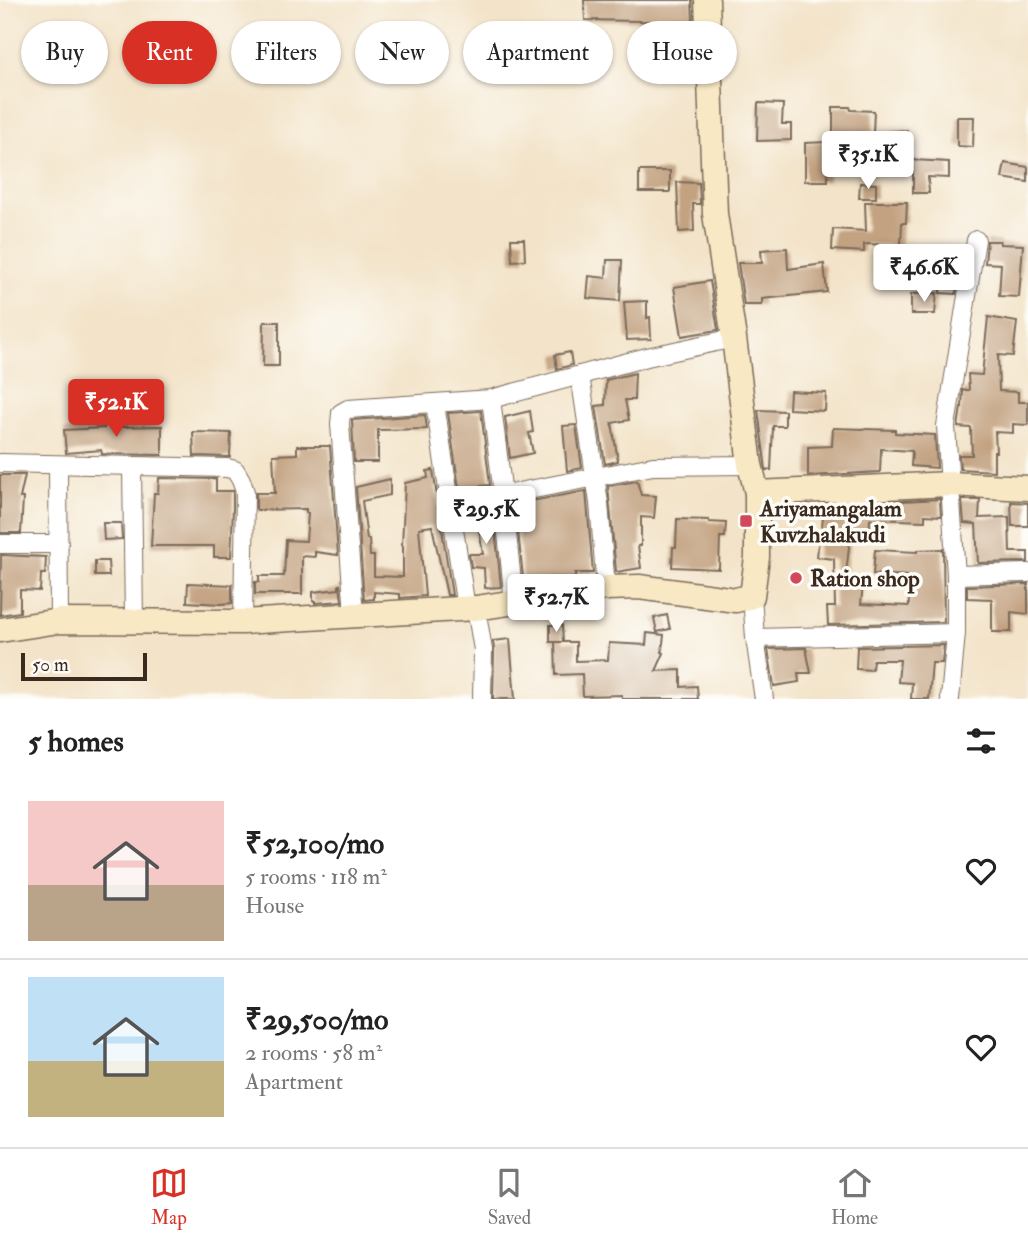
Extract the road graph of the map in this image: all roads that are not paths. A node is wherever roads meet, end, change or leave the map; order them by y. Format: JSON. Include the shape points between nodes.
{"nodes":[{"id":1,"x":707,"y":0,"type":"edge"},
{"id":2,"x":976,"y":240,"type":"dead end"},
{"id":3,"x":734,"y":338,"type":"junction"},
{"id":4,"x":580,"y":375,"type":"junction"},
{"id":5,"x":491,"y":399,"type":"junction"},
{"id":6,"x":435,"y":404,"type":"junction"},
{"id":7,"x":0,"y":463,"type":"edge"},
{"id":8,"x":58,"y":464,"type":"junction"},
{"id":9,"x":750,"y":465,"type":"junction"},
{"id":10,"x":132,"y":467,"type":"junction"},
{"id":11,"x":596,"y":476,"type":"junction"},
{"id":12,"x":950,"y":485,"type":"junction"},
{"id":13,"x":1028,"y":488,"type":"edge"},
{"id":14,"x":757,"y":494,"type":"junction"},
{"id":15,"x":503,"y":495,"type":"junction"},
{"id":16,"x":450,"y":502,"type":"junction"},
{"id":17,"x":0,"y":544,"type":"edge"},
{"id":18,"x":59,"y":544,"type":"junction"},
{"id":19,"x":1028,"y":573,"type":"edge"},
{"id":20,"x":956,"y":575,"type":"junction"},
{"id":21,"x":606,"y":588,"type":"junction"},
{"id":22,"x":752,"y":596,"type":"junction"},
{"id":23,"x":514,"y":601,"type":"junction"},
{"id":24,"x":474,"y":614,"type":"junction"},
{"id":25,"x":354,"y":615,"type":"junction"},
{"id":26,"x":59,"y":621,"type":"junction"},
{"id":27,"x":134,"y":622,"type":"junction"},
{"id":28,"x":243,"y":622,"type":"junction"},
{"id":29,"x":0,"y":630,"type":"edge"},
{"id":30,"x":956,"y":633,"type":"junction"},
{"id":31,"x":755,"y":638,"type":"junction"},
{"id":32,"x":482,"y":699,"type":"edge"},
{"id":33,"x":764,"y":699,"type":"edge"},
{"id":34,"x":950,"y":699,"type":"edge"}],
"edges":[{"from":1,"to":3,"type":"street","via":[[715,214]]},
{"from":2,"to":12,"type":"street","via":[[946,426]]},
{"from":3,"to":4,"type":"street"},
{"from":3,"to":9,"type":"street"},
{"from":4,"to":5,"type":"street"},
{"from":4,"to":11,"type":"street"},
{"from":5,"to":6,"type":"street"},
{"from":5,"to":15,"type":"street"},
{"from":6,"to":16,"type":"street"},
{"from":6,"to":25,"type":"street","via":[[341,414]]},
{"from":7,"to":8,"type":"street"},
{"from":8,"to":10,"type":"street"},
{"from":8,"to":18,"type":"street"},
{"from":9,"to":11,"type":"street","via":[[653,466]]},
{"from":9,"to":14,"type":"street"},
{"from":10,"to":27,"type":"street"},
{"from":10,"to":28,"type":"street","via":[[235,470],[244,492]]},
{"from":11,"to":15,"type":"street"},
{"from":11,"to":21,"type":"street"},
{"from":12,"to":13,"type":"street"},
{"from":12,"to":14,"type":"street"},
{"from":12,"to":20,"type":"street"},
{"from":14,"to":22,"type":"street"},
{"from":15,"to":16,"type":"street"},
{"from":15,"to":23,"type":"street"},
{"from":16,"to":24,"type":"street"},
{"from":17,"to":18,"type":"street"},
{"from":18,"to":26,"type":"street"},
{"from":19,"to":20,"type":"street"},
{"from":20,"to":30,"type":"street"},
{"from":21,"to":22,"type":"street","via":[[639,587],[736,600]]},
{"from":21,"to":23,"type":"street"},
{"from":22,"to":31,"type":"street"},
{"from":23,"to":24,"type":"street"},
{"from":24,"to":25,"type":"street"},
{"from":24,"to":32,"type":"street","via":[[483,650]]},
{"from":25,"to":28,"type":"street"},
{"from":26,"to":27,"type":"street"},
{"from":26,"to":29,"type":"street"},
{"from":27,"to":28,"type":"street"},
{"from":30,"to":31,"type":"street"},
{"from":30,"to":34,"type":"street"},
{"from":31,"to":33,"type":"street"}]}
